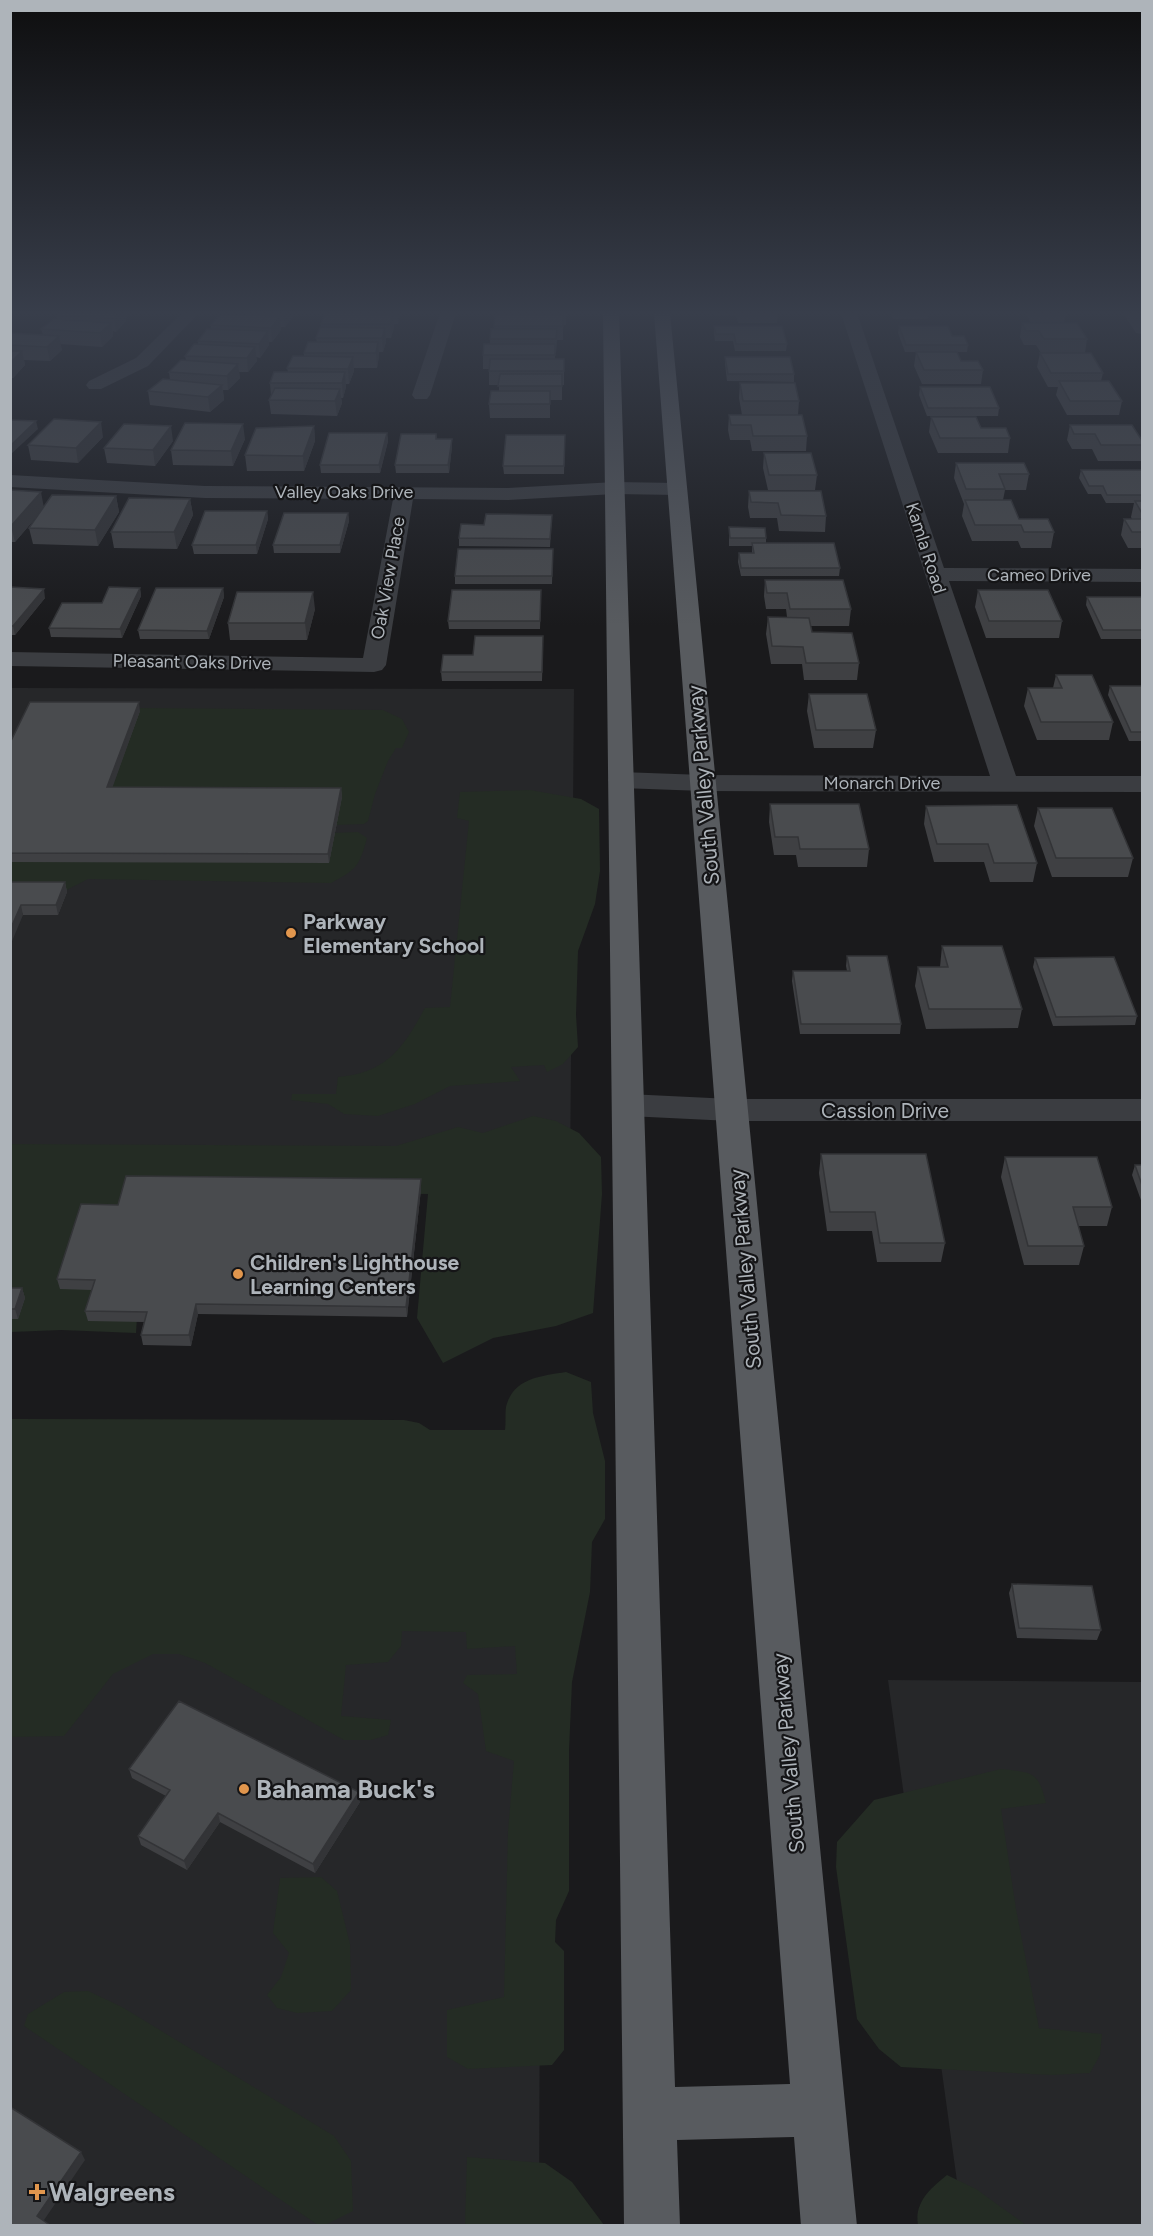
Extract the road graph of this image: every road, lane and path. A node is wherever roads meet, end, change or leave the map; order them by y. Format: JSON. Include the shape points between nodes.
{"nodes":[{"id":1,"x":613,"y":417,"type":"edge"},
{"id":2,"x":671,"y":417,"type":"edge"},
{"id":3,"x":883,"y":417,"type":"edge"},
{"id":4,"x":10,"y":482,"type":"edge"},
{"id":5,"x":615,"y":488,"type":"junction"},
{"id":6,"x":677,"y":489,"type":"junction"},
{"id":7,"x":404,"y":492,"type":"junction"},
{"id":8,"x":934,"y":574,"type":"junction"},
{"id":9,"x":1143,"y":575,"type":"edge"},
{"id":10,"x":10,"y":659,"type":"edge"},
{"id":11,"x":374,"y":664,"type":"joint"},
{"id":12,"x":621,"y":780,"type":"junction"},
{"id":13,"x":703,"y":783,"type":"junction"},
{"id":14,"x":1005,"y":783,"type":"junction"},
{"id":15,"x":1143,"y":784,"type":"edge"},
{"id":16,"x":628,"y":1105,"type":"junction"},
{"id":17,"x":731,"y":1110,"type":"junction"},
{"id":18,"x":1143,"y":1110,"type":"edge"},
{"id":19,"x":818,"y":2110,"type":"junction"},
{"id":20,"x":649,"y":2114,"type":"junction"},
{"id":21,"x":652,"y":2226,"type":"edge"},
{"id":22,"x":828,"y":2226,"type":"edge"}],
"edges":[{"from":1,"to":5,"type":"main road"},
{"from":2,"to":6,"type":"main road","name":"South Valley Parkway"},
{"from":3,"to":8,"type":"street","name":"Kamla Road"},
{"from":4,"to":7,"type":"street","name":"Valley Oaks Drive","via":[[205,492]]},
{"from":5,"to":6,"type":"street","name":"Valley Oaks Drive"},
{"from":5,"to":7,"type":"street","name":"Valley Oaks Drive","via":[[508,494]]},
{"from":5,"to":12,"type":"main road"},
{"from":6,"to":13,"type":"main road","name":"South Valley Parkway"},
{"from":7,"to":11,"type":"street","name":"Oak View Place"},
{"from":8,"to":9,"type":"street","name":"Cameo Drive"},
{"from":8,"to":14,"type":"street","name":"Kamla Road"},
{"from":10,"to":11,"type":"street","name":"Pleasant Oaks Drive"},
{"from":12,"to":13,"type":"street","name":"Monarch Drive"},
{"from":12,"to":16,"type":"main road"},
{"from":13,"to":14,"type":"street","name":"Monarch Drive"},
{"from":13,"to":17,"type":"main road","name":"South Valley Parkway"},
{"from":14,"to":15,"type":"street","name":"Monarch Drive"},
{"from":16,"to":17,"type":"street","name":"Cassion Drive"},
{"from":16,"to":20,"type":"main road"},
{"from":17,"to":18,"type":"street","name":"Cassion Drive"},
{"from":17,"to":19,"type":"main road","name":"South Valley Parkway"},
{"from":19,"to":20,"type":"main road"},
{"from":19,"to":22,"type":"main road","name":"South Valley Parkway"},
{"from":20,"to":21,"type":"main road"}]}
